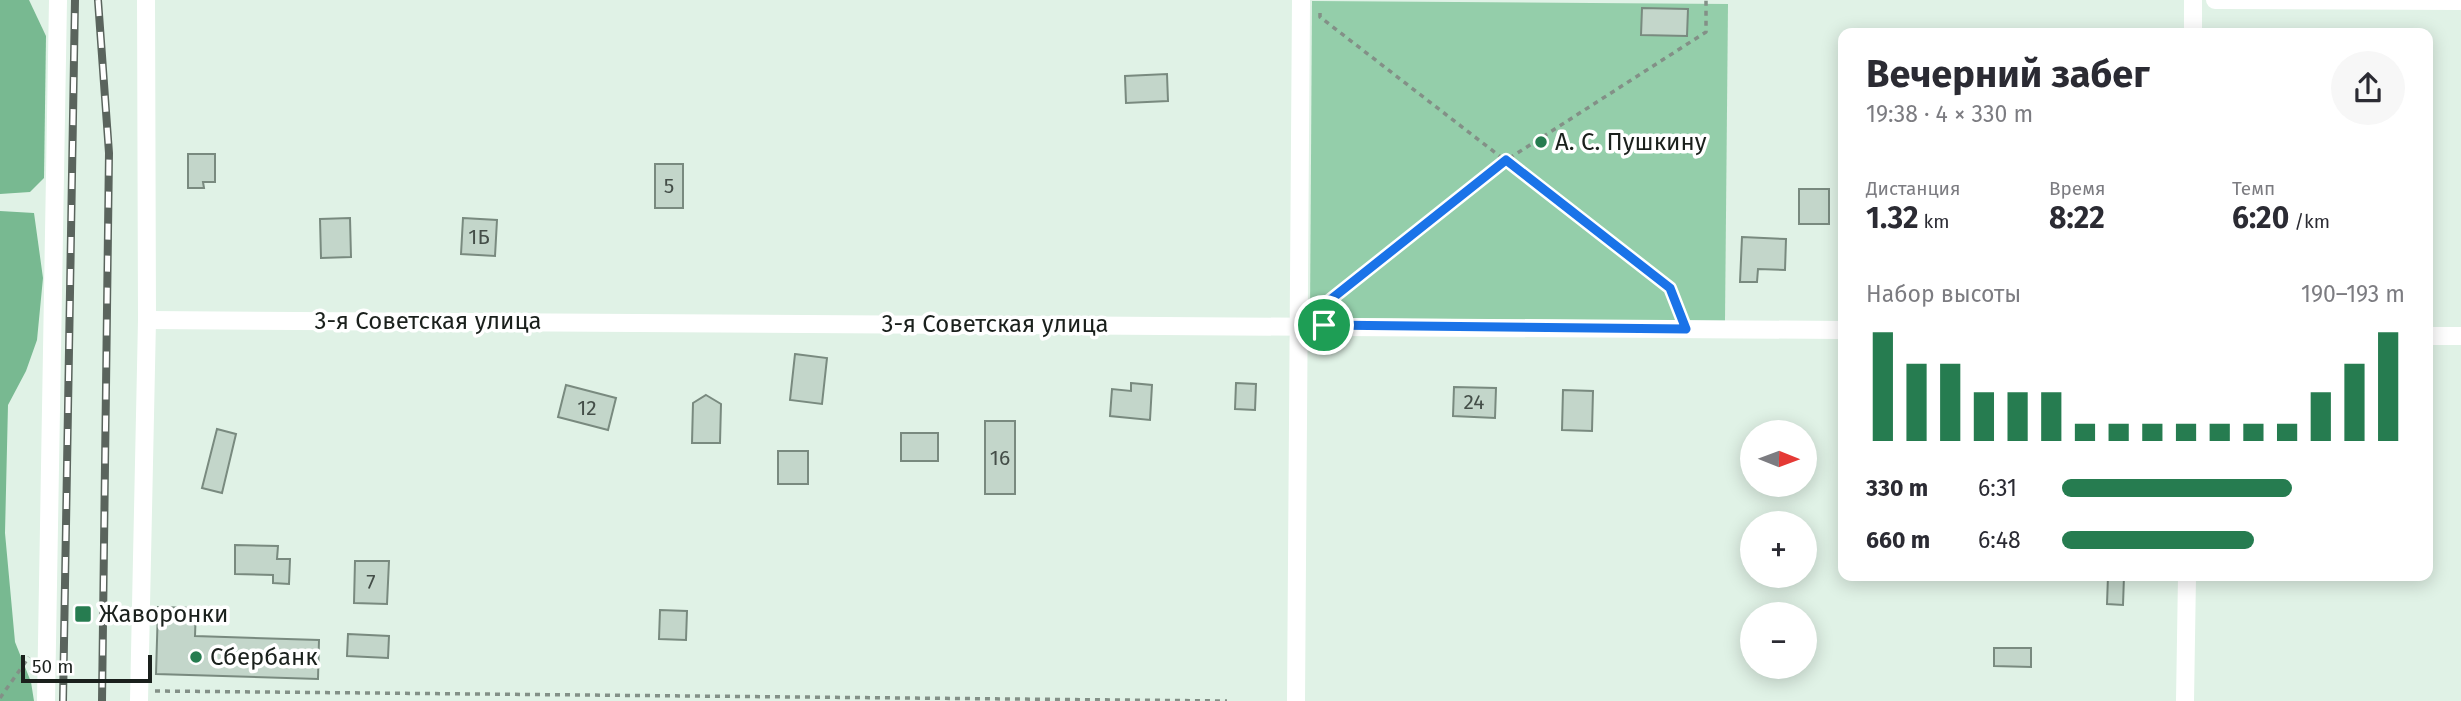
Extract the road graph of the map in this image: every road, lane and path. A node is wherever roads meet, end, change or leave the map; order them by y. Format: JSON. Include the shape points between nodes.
{"nodes":[{"id":1,"x":58,"y":0,"type":"edge"},
{"id":2,"x":145,"y":0,"type":"edge"},
{"id":3,"x":1301,"y":0,"type":"edge"},
{"id":4,"x":1706,"y":0,"type":"edge"},
{"id":5,"x":2193,"y":0,"type":"edge"},
{"id":6,"x":2215,"y":0,"type":"edge"},
{"id":7,"x":2461,"y":1,"type":"edge"},
{"id":8,"x":1320,"y":9,"type":"dead end"},
{"id":9,"x":2193,"y":28,"type":"edge"},
{"id":10,"x":1506,"y":160,"type":"junction"},
{"id":11,"x":147,"y":320,"type":"junction"},
{"id":12,"x":1300,"y":325,"type":"junction"},
{"id":13,"x":1324,"y":325,"type":"junction"},
{"id":14,"x":1686,"y":329,"type":"junction"},
{"id":15,"x":1838,"y":331,"type":"edge"},
{"id":16,"x":2433,"y":336,"type":"edge"},
{"id":17,"x":2461,"y":336,"type":"edge"},
{"id":18,"x":2187,"y":581,"type":"edge"},
{"id":19,"x":47,"y":631,"type":"junction"},
{"id":20,"x":139,"y":696,"type":"edge"},
{"id":21,"x":0,"y":698,"type":"edge"},
{"id":22,"x":46,"y":701,"type":"edge"},
{"id":23,"x":1227,"y":701,"type":"edge"},
{"id":24,"x":1296,"y":701,"type":"edge"},
{"id":25,"x":2185,"y":701,"type":"edge"}],
"edges":[{"from":1,"to":19,"type":"street"},
{"from":2,"to":11,"type":"street"},
{"from":3,"to":12,"type":"street"},
{"from":4,"to":10,"type":"path","via":[[1706,33]]},
{"from":5,"to":9,"type":"street"},
{"from":6,"to":7,"type":"street"},
{"from":8,"to":10,"type":"path","via":[[1320,17]]},
{"from":10,"to":13,"type":"path","via":[[1325,304]]},
{"from":10,"to":14,"type":"path","via":[[1670,288]]},
{"from":11,"to":12,"type":"street","name":"3-я Советская улица"},
{"from":11,"to":20,"type":"street"},
{"from":12,"to":13,"type":"street","name":"3-я Советская улица"},
{"from":12,"to":24,"type":"street"},
{"from":13,"to":14,"type":"street","name":"3-я Советская улица"},
{"from":14,"to":15,"type":"street","name":"3-я Советская улица"},
{"from":16,"to":17,"type":"street"},
{"from":18,"to":25,"type":"street"},
{"from":19,"to":21,"type":"path"},
{"from":19,"to":22,"type":"street"},
{"from":20,"to":23,"type":"path"}]}
